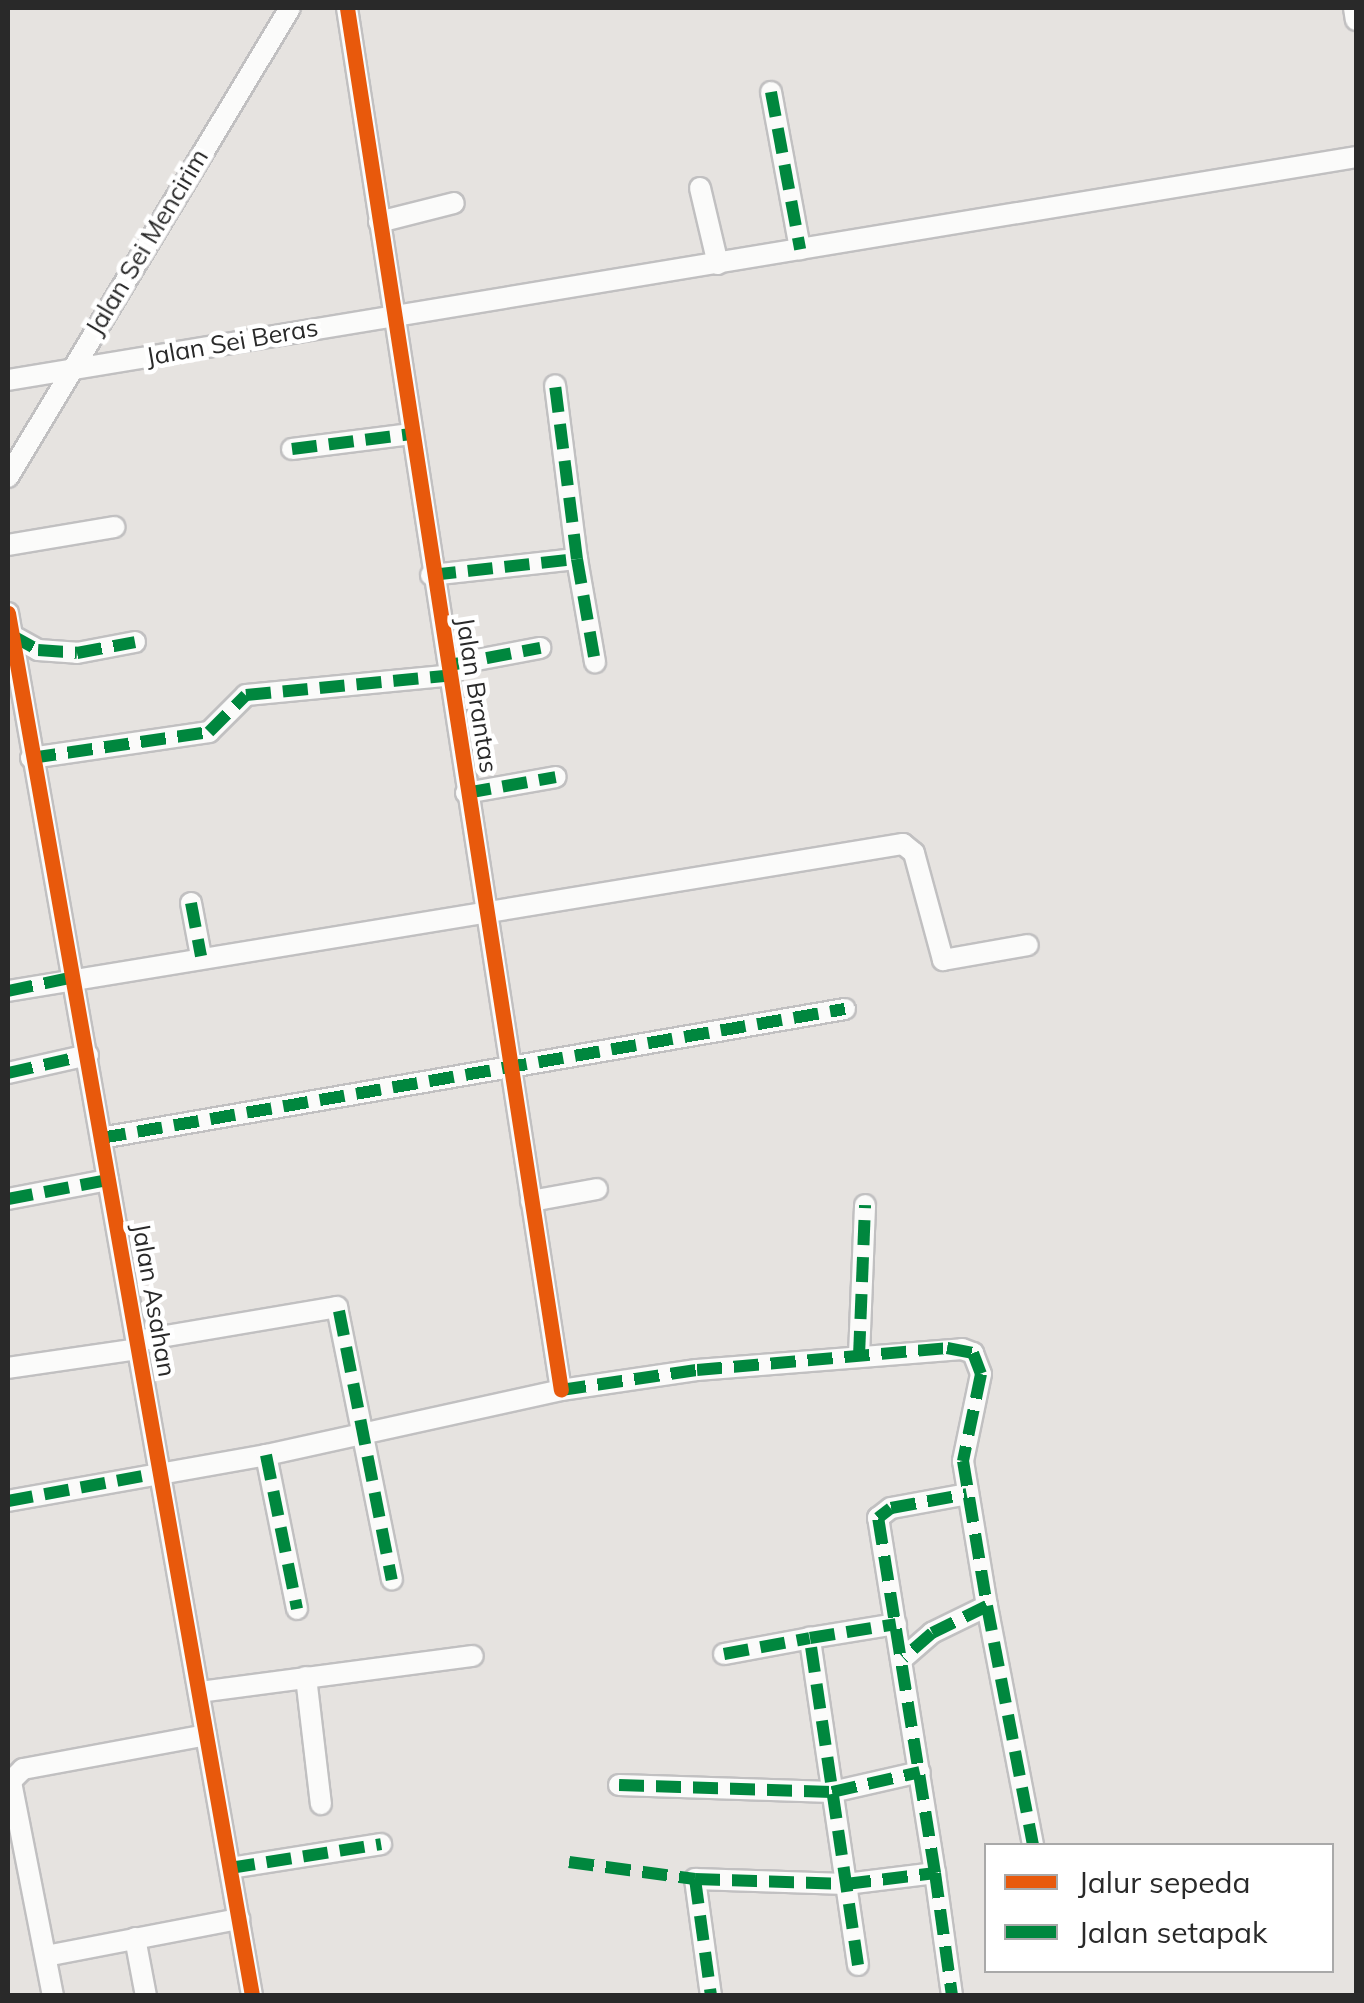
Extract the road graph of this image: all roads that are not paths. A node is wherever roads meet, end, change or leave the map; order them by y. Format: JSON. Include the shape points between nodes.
{"nodes":[{"id":1,"x":290,"y":8,"type":"edge"},
{"id":2,"x":346,"y":8,"type":"edge"},
{"id":3,"x":1354,"y":8,"type":"edge"},
{"id":4,"x":1356,"y":20,"type":"edge"},
{"id":5,"x":771,"y":92,"type":"dead end"},
{"id":6,"x":1356,"y":157,"type":"edge"},
{"id":7,"x":700,"y":188,"type":"dead end"},
{"id":8,"x":454,"y":203,"type":"dead end"},
{"id":9,"x":379,"y":222,"type":"junction"},
{"id":10,"x":800,"y":249,"type":"junction"},
{"id":11,"x":718,"y":264,"type":"junction"},
{"id":12,"x":395,"y":312,"type":"junction"},
{"id":13,"x":69,"y":370,"type":"junction"},
{"id":14,"x":8,"y":380,"type":"edge"},
{"id":15,"x":554,"y":385,"type":"dead end"},
{"id":16,"x":412,"y":434,"type":"junction"},
{"id":17,"x":292,"y":449,"type":"dead end"},
{"id":18,"x":8,"y":477,"type":"edge"},
{"id":19,"x":114,"y":527,"type":"dead end"},
{"id":20,"x":8,"y":544,"type":"edge"},
{"id":21,"x":577,"y":559,"type":"junction"},
{"id":22,"x":430,"y":576,"type":"junction"},
{"id":23,"x":8,"y":613,"type":"edge"},
{"id":24,"x":11,"y":636,"type":"junction"},
{"id":25,"x":135,"y":642,"type":"dead end"},
{"id":26,"x":540,"y":648,"type":"dead end"},
{"id":27,"x":595,"y":662,"type":"dead end"},
{"id":28,"x":451,"y":670,"type":"junction"},
{"id":29,"x":32,"y":758,"type":"junction"},
{"id":30,"x":556,"y":777,"type":"dead end"},
{"id":31,"x":466,"y":792,"type":"junction"},
{"id":32,"x":191,"y":903,"type":"dead end"},
{"id":33,"x":487,"y":910,"type":"junction"},
{"id":34,"x":1028,"y":945,"type":"dead end"},
{"id":35,"x":201,"y":956,"type":"junction"},
{"id":36,"x":74,"y":977,"type":"junction"},
{"id":37,"x":8,"y":991,"type":"edge"},
{"id":38,"x":845,"y":1008,"type":"dead end"},
{"id":39,"x":88,"y":1055,"type":"junction"},
{"id":40,"x":508,"y":1068,"type":"junction"},
{"id":41,"x":8,"y":1073,"type":"edge"},
{"id":42,"x":101,"y":1138,"type":"junction"},
{"id":43,"x":108,"y":1180,"type":"junction"},
{"id":44,"x":596,"y":1189,"type":"dead end"},
{"id":45,"x":8,"y":1199,"type":"edge"},
{"id":46,"x":531,"y":1201,"type":"junction"},
{"id":47,"x":866,"y":1205,"type":"dead end"},
{"id":48,"x":138,"y":1345,"type":"junction"},
{"id":49,"x":859,"y":1356,"type":"junction"},
{"id":50,"x":8,"y":1368,"type":"edge"},
{"id":51,"x":561,"y":1390,"type":"junction"},
{"id":52,"x":361,"y":1435,"type":"junction"},
{"id":53,"x":266,"y":1455,"type":"junction"},
{"id":54,"x":159,"y":1474,"type":"junction"},
{"id":55,"x":967,"y":1494,"type":"junction"},
{"id":56,"x":8,"y":1501,"type":"edge"},
{"id":57,"x":392,"y":1580,"type":"dead end"},
{"id":58,"x":987,"y":1606,"type":"junction"},
{"id":59,"x":297,"y":1609,"type":"dead end"},
{"id":60,"x":896,"y":1624,"type":"junction"},
{"id":61,"x":810,"y":1638,"type":"junction"},
{"id":62,"x":724,"y":1654,"type":"dead end"},
{"id":63,"x":473,"y":1656,"type":"dead end"},
{"id":64,"x":903,"y":1658,"type":"junction"},
{"id":65,"x":306,"y":1677,"type":"junction"},
{"id":66,"x":199,"y":1692,"type":"junction"},
{"id":67,"x":206,"y":1735,"type":"junction"},
{"id":68,"x":920,"y":1772,"type":"junction"},
{"id":69,"x":618,"y":1785,"type":"dead end"},
{"id":70,"x":832,"y":1792,"type":"junction"},
{"id":71,"x":322,"y":1804,"type":"dead end"},
{"id":72,"x":1032,"y":1843,"type":"edge"},
{"id":73,"x":381,"y":1844,"type":"dead end"},
{"id":74,"x":230,"y":1868,"type":"junction"},
{"id":75,"x":935,"y":1874,"type":"junction"},
{"id":76,"x":846,"y":1884,"type":"junction"},
{"id":77,"x":239,"y":1919,"type":"junction"},
{"id":78,"x":134,"y":1938,"type":"junction"},
{"id":79,"x":46,"y":1956,"type":"junction"},
{"id":80,"x":858,"y":1965,"type":"dead end"},
{"id":81,"x":53,"y":1996,"type":"edge"},
{"id":82,"x":146,"y":1996,"type":"edge"},
{"id":83,"x":252,"y":1996,"type":"edge"},
{"id":84,"x":711,"y":1996,"type":"edge"},
{"id":85,"x":952,"y":1996,"type":"edge"}],
"edges":[{"from":1,"to":13,"type":"street","name":"Jalan Sei Mencirim"},
{"from":2,"to":9,"type":"street","name":"Jalan Brantas"},
{"from":3,"to":4,"type":"street"},
{"from":5,"to":10,"type":"street"},
{"from":6,"to":10,"type":"street","name":"Jalan Sei Beras"},
{"from":7,"to":11,"type":"street"},
{"from":8,"to":9,"type":"street"},
{"from":9,"to":12,"type":"street","name":"Jalan Brantas"},
{"from":10,"to":11,"type":"street","name":"Jalan Sei Beras"},
{"from":11,"to":12,"type":"street","name":"Jalan Sei Beras"},
{"from":12,"to":13,"type":"street","name":"Jalan Sei Beras"},
{"from":12,"to":16,"type":"street","name":"Jalan Brantas"},
{"from":13,"to":14,"type":"street","name":"Jalan Sei Beras"},
{"from":13,"to":18,"type":"street","name":"Jalan Sei Mencirim"},
{"from":15,"to":21,"type":"street"},
{"from":16,"to":17,"type":"street"},
{"from":16,"to":22,"type":"street","name":"Jalan Brantas"},
{"from":19,"to":20,"type":"street"},
{"from":21,"to":22,"type":"street"},
{"from":21,"to":27,"type":"street"},
{"from":22,"to":28,"type":"street","name":"Jalan Brantas"},
{"from":23,"to":24,"type":"street","name":"Jalan Asahan"},
{"from":24,"to":25,"type":"street","via":[[38,650],[77,653]]},
{"from":24,"to":29,"type":"street","name":"Jalan Asahan"},
{"from":26,"to":28,"type":"street"},
{"from":28,"to":29,"type":"street","via":[[246,695],[208,732]]},
{"from":28,"to":31,"type":"street","name":"Jalan Brantas"},
{"from":29,"to":36,"type":"street","name":"Jalan Asahan"},
{"from":30,"to":31,"type":"street"},
{"from":31,"to":33,"type":"street","name":"Jalan Brantas"},
{"from":32,"to":35,"type":"street"},
{"from":33,"to":34,"type":"street","via":[[903,844],[914,854],[943,960]]},
{"from":33,"to":35,"type":"street"},
{"from":33,"to":40,"type":"street","name":"Jalan Brantas"},
{"from":35,"to":36,"type":"street"},
{"from":36,"to":37,"type":"street"},
{"from":36,"to":39,"type":"street","name":"Jalan Asahan"},
{"from":38,"to":40,"type":"street"},
{"from":39,"to":41,"type":"street"},
{"from":39,"to":42,"type":"street","name":"Jalan Asahan"},
{"from":40,"to":42,"type":"street"},
{"from":40,"to":46,"type":"street","name":"Jalan Brantas"},
{"from":42,"to":43,"type":"street","name":"Jalan Asahan"},
{"from":43,"to":45,"type":"street"},
{"from":43,"to":48,"type":"street","name":"Jalan Asahan"},
{"from":44,"to":46,"type":"street"},
{"from":46,"to":51,"type":"street","name":"Jalan Brantas"},
{"from":47,"to":49,"type":"street"},
{"from":48,"to":50,"type":"street"},
{"from":48,"to":52,"type":"street","via":[[334,1306]]},
{"from":48,"to":54,"type":"street","name":"Jalan Asahan"},
{"from":49,"to":51,"type":"street"},
{"from":49,"to":55,"type":"street","via":[[946,1348],[973,1353],[981,1374],[975,1420],[963,1448]]},
{"from":51,"to":52,"type":"street"},
{"from":52,"to":53,"type":"street"},
{"from":52,"to":57,"type":"street"},
{"from":53,"to":54,"type":"street"},
{"from":53,"to":59,"type":"street"},
{"from":54,"to":56,"type":"street"},
{"from":54,"to":66,"type":"street","name":"Jalan Asahan"},
{"from":55,"to":58,"type":"street"},
{"from":55,"to":60,"type":"street","via":[[879,1514]]},
{"from":58,"to":64,"type":"street","via":[[932,1633]]},
{"from":58,"to":72,"type":"street"},
{"from":60,"to":61,"type":"street"},
{"from":60,"to":64,"type":"street"},
{"from":61,"to":62,"type":"street"},
{"from":61,"to":70,"type":"street"},
{"from":63,"to":65,"type":"street"},
{"from":64,"to":68,"type":"street"},
{"from":65,"to":66,"type":"street"},
{"from":65,"to":71,"type":"street"},
{"from":66,"to":67,"type":"street","name":"Jalan Asahan"},
{"from":67,"to":74,"type":"street","name":"Jalan Asahan"},
{"from":67,"to":79,"type":"street","via":[[16,1773],[11,1793]]},
{"from":68,"to":70,"type":"street"},
{"from":68,"to":75,"type":"street"},
{"from":69,"to":70,"type":"street"},
{"from":70,"to":76,"type":"street"},
{"from":73,"to":74,"type":"street"},
{"from":74,"to":77,"type":"street","name":"Jalan Asahan"},
{"from":75,"to":76,"type":"street"},
{"from":75,"to":85,"type":"street"},
{"from":76,"to":80,"type":"street"},
{"from":76,"to":84,"type":"street","via":[[695,1880]]},
{"from":77,"to":78,"type":"street"},
{"from":77,"to":83,"type":"street","name":"Jalan Asahan"},
{"from":78,"to":79,"type":"street"},
{"from":78,"to":82,"type":"street"},
{"from":79,"to":81,"type":"street"}]}
